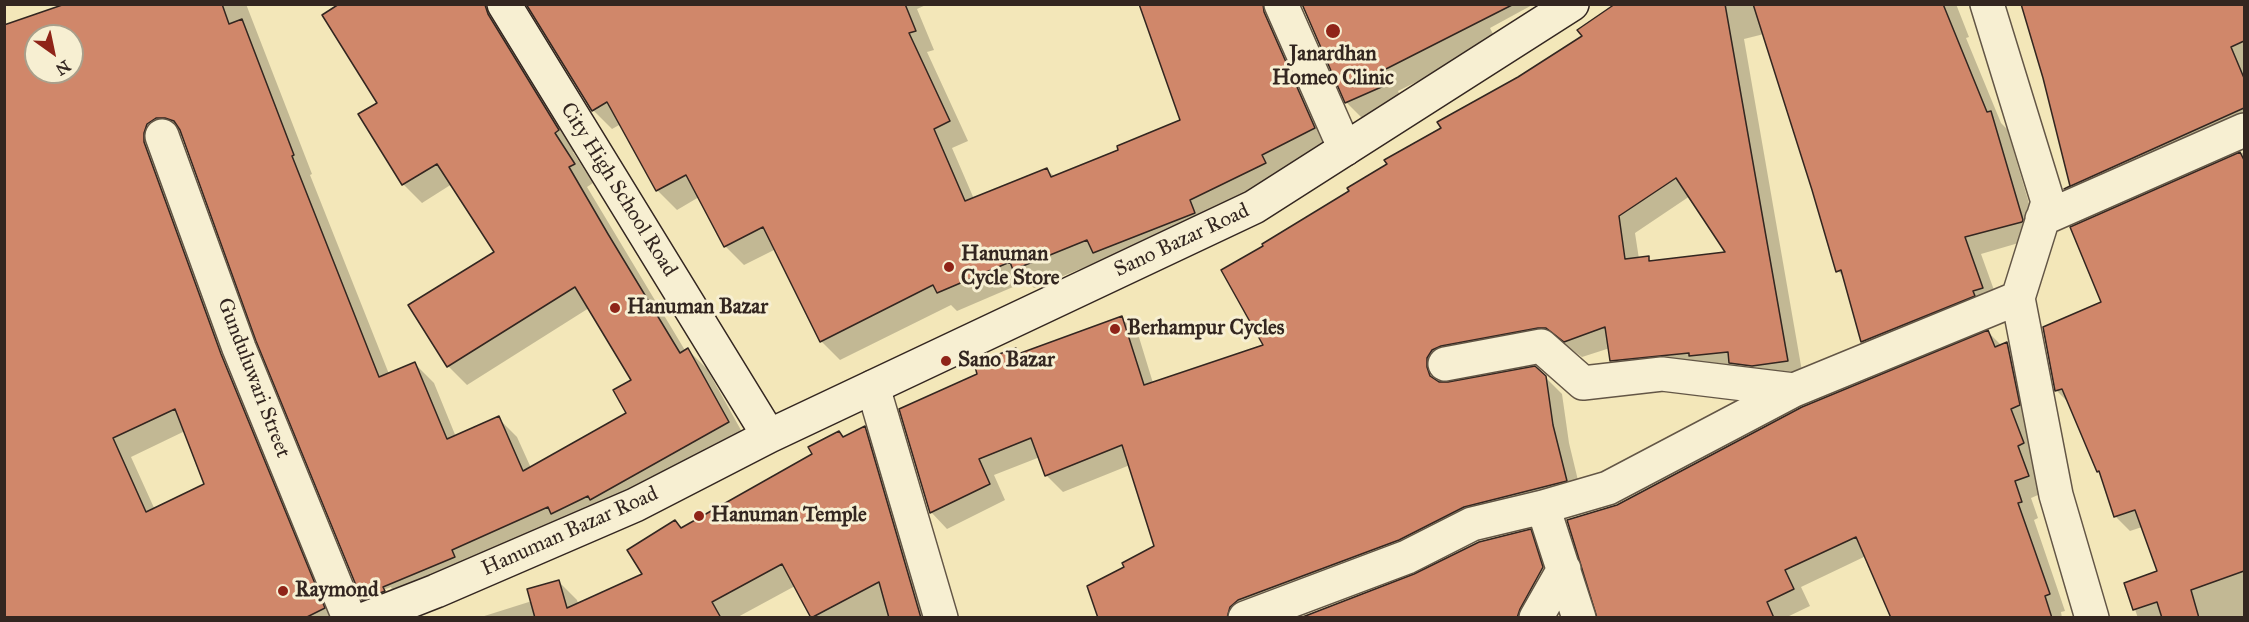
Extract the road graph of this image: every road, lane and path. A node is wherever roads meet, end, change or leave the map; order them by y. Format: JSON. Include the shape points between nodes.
{"nodes":[{"id":1,"x":504,"y":4,"type":"edge"},
{"id":2,"x":1281,"y":4,"type":"edge"},
{"id":3,"x":1572,"y":4,"type":"edge"},
{"id":4,"x":1987,"y":4,"type":"edge"},
{"id":5,"x":2244,"y":130,"type":"edge"},
{"id":6,"x":162,"y":136,"type":"dead end"},
{"id":7,"x":1345,"y":149,"type":"junction"},
{"id":8,"x":2042,"y":219,"type":"junction"},
{"id":9,"x":2018,"y":298,"type":"junction"},
{"id":10,"x":1445,"y":364,"type":"dead end"},
{"id":11,"x":873,"y":387,"type":"junction"},
{"id":12,"x":1794,"y":390,"type":"junction"},
{"id":13,"x":769,"y":436,"type":"junction"},
{"id":14,"x":1543,"y":507,"type":"junction"},
{"id":15,"x":1564,"y":569,"type":"junction"},
{"id":16,"x":349,"y":618,"type":"edge"},
{"id":17,"x":367,"y":618,"type":"edge"},
{"id":18,"x":941,"y":618,"type":"edge"},
{"id":19,"x":1245,"y":618,"type":"edge"},
{"id":20,"x":1536,"y":618,"type":"edge"},
{"id":21,"x":1579,"y":618,"type":"edge"},
{"id":22,"x":2092,"y":618,"type":"edge"}],
"edges":[{"from":1,"to":13,"type":"street","name":"City High School Road"},
{"from":2,"to":7,"type":"street"},
{"from":3,"to":7,"type":"street","name":"Sano Bazar Road"},
{"from":4,"to":8,"type":"street","via":[[2048,202]]},
{"from":5,"to":8,"type":"street"},
{"from":6,"to":16,"type":"street","name":"Gunduluwari Street","via":[[239,348]]},
{"from":7,"to":11,"type":"street","name":"Sano Bazar Road","via":[[1254,207]]},
{"from":8,"to":9,"type":"street"},
{"from":9,"to":12,"type":"street"},
{"from":9,"to":22,"type":"street","via":[[2056,495]]},
{"from":10,"to":12,"type":"street","via":[[1541,346],[1583,383],[1662,375]]},
{"from":11,"to":13,"type":"street","name":"Sano Bazar Road"},
{"from":11,"to":18,"type":"street"},
{"from":12,"to":14,"type":"street","via":[[1608,488]]},
{"from":13,"to":17,"type":"street","name":"Hanuman Bazar Road","via":[[635,505]]},
{"from":14,"to":15,"type":"street"},
{"from":14,"to":19,"type":"street","via":[[1472,524],[1407,557]]},
{"from":15,"to":20,"type":"street"},
{"from":15,"to":21,"type":"street"}]}
